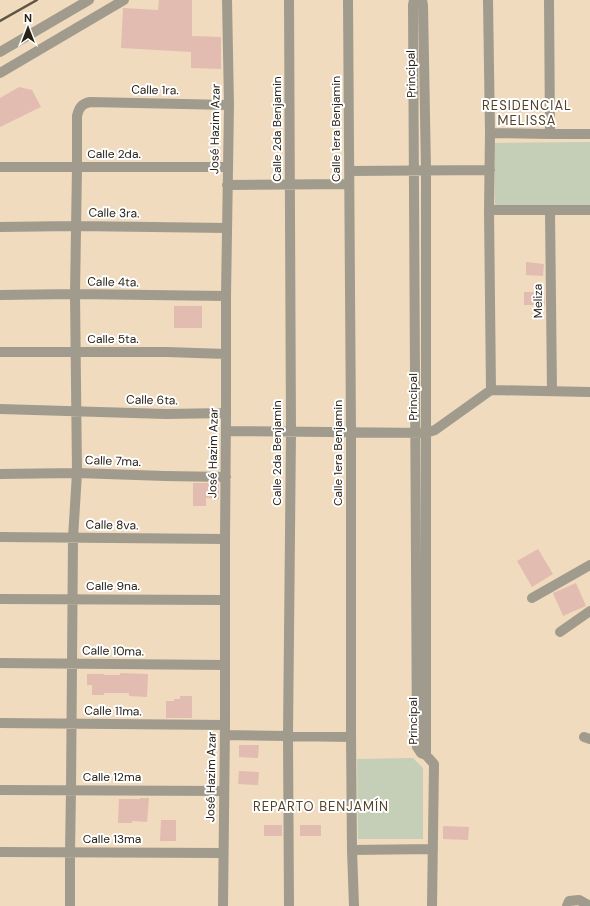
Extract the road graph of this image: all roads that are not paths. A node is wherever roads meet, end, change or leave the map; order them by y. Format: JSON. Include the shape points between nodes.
{"nodes":[{"id":1,"x":89,"y":0,"type":"edge"},
{"id":2,"x":124,"y":0,"type":"edge"},
{"id":3,"x":227,"y":0,"type":"edge"},
{"id":4,"x":289,"y":0,"type":"edge"},
{"id":5,"x":348,"y":0,"type":"edge"},
{"id":6,"x":414,"y":0,"type":"edge"},
{"id":7,"x":422,"y":0,"type":"edge"},
{"id":8,"x":488,"y":0,"type":"edge"},
{"id":9,"x":549,"y":0,"type":"edge"},
{"id":10,"x":0,"y":52,"type":"edge"},
{"id":11,"x":0,"y":73,"type":"edge"},
{"id":12,"x":229,"y":105,"type":"junction"},
{"id":13,"x":490,"y":133,"type":"junction"},
{"id":14,"x":550,"y":134,"type":"junction"},
{"id":15,"x":590,"y":134,"type":"edge"},
{"id":16,"x":0,"y":167,"type":"edge"},
{"id":17,"x":77,"y":167,"type":"junction"},
{"id":18,"x":228,"y":167,"type":"junction"},
{"id":19,"x":413,"y":170,"type":"junction"},
{"id":20,"x":426,"y":170,"type":"junction"},
{"id":21,"x":490,"y":170,"type":"junction"},
{"id":22,"x":349,"y":171,"type":"junction"},
{"id":23,"x":290,"y":184,"type":"junction"},
{"id":24,"x":349,"y":184,"type":"junction"},
{"id":25,"x":227,"y":185,"type":"junction"},
{"id":26,"x":489,"y":210,"type":"junction"},
{"id":27,"x":550,"y":210,"type":"junction"},
{"id":28,"x":590,"y":210,"type":"edge"},
{"id":29,"x":76,"y":226,"type":"junction"},
{"id":30,"x":0,"y":227,"type":"edge"},
{"id":31,"x":227,"y":228,"type":"junction"},
{"id":32,"x":75,"y":294,"type":"junction"},
{"id":33,"x":0,"y":295,"type":"edge"},
{"id":34,"x":226,"y":296,"type":"junction"},
{"id":35,"x":0,"y":352,"type":"edge"},
{"id":36,"x":76,"y":352,"type":"junction"},
{"id":37,"x":226,"y":354,"type":"junction"},
{"id":38,"x":491,"y":390,"type":"junction"},
{"id":39,"x":552,"y":391,"type":"junction"},
{"id":40,"x":590,"y":392,"type":"edge"},
{"id":41,"x":0,"y":409,"type":"edge"},
{"id":42,"x":76,"y":411,"type":"junction"},
{"id":43,"x":226,"y":413,"type":"junction"},
{"id":44,"x":226,"y":431,"type":"junction"},
{"id":45,"x":291,"y":432,"type":"junction"},
{"id":46,"x":351,"y":432,"type":"junction"},
{"id":47,"x":415,"y":433,"type":"junction"},
{"id":48,"x":426,"y":433,"type":"junction"},
{"id":49,"x":77,"y":473,"type":"junction"},
{"id":50,"x":0,"y":474,"type":"edge"},
{"id":51,"x":226,"y":477,"type":"junction"},
{"id":52,"x":0,"y":537,"type":"edge"},
{"id":53,"x":73,"y":538,"type":"junction"},
{"id":54,"x":225,"y":539,"type":"junction"},
{"id":55,"x":590,"y":565,"type":"edge"},
{"id":56,"x":532,"y":598,"type":"dead end"},
{"id":57,"x":0,"y":599,"type":"edge"},
{"id":58,"x":73,"y":599,"type":"junction"},
{"id":59,"x":225,"y":600,"type":"junction"},
{"id":60,"x":590,"y":611,"type":"edge"},
{"id":61,"x":560,"y":632,"type":"dead end"},
{"id":62,"x":0,"y":663,"type":"edge"},
{"id":63,"x":72,"y":663,"type":"junction"},
{"id":64,"x":225,"y":665,"type":"junction"},
{"id":65,"x":0,"y":723,"type":"edge"},
{"id":66,"x":72,"y":723,"type":"junction"},
{"id":67,"x":225,"y":725,"type":"junction"},
{"id":68,"x":225,"y":735,"type":"junction"},
{"id":69,"x":288,"y":736,"type":"junction"},
{"id":70,"x":351,"y":737,"type":"junction"},
{"id":71,"x":426,"y":755,"type":"junction"},
{"id":72,"x":0,"y":790,"type":"edge"},
{"id":73,"x":71,"y":790,"type":"junction"},
{"id":74,"x":224,"y":791,"type":"junction"},
{"id":75,"x":433,"y":849,"type":"junction"},
{"id":76,"x":352,"y":850,"type":"junction"},
{"id":77,"x":0,"y":852,"type":"edge"},
{"id":78,"x":70,"y":852,"type":"junction"},
{"id":79,"x":223,"y":853,"type":"junction"},
{"id":80,"x":70,"y":906,"type":"edge"},
{"id":81,"x":223,"y":906,"type":"edge"},
{"id":82,"x":288,"y":906,"type":"edge"},
{"id":83,"x":354,"y":906,"type":"edge"},
{"id":84,"x":432,"y":906,"type":"edge"},
{"id":85,"x":567,"y":906,"type":"edge"},
{"id":86,"x":590,"y":906,"type":"edge"}],
"edges":[{"from":1,"to":10,"type":"street"},
{"from":2,"to":11,"type":"street"},
{"from":3,"to":12,"type":"street","name":"José Hazim Azar"},
{"from":4,"to":23,"type":"street","name":"Calle 2da Benjamin"},
{"from":5,"to":22,"type":"street","name":"Calle 1era Benjamin"},
{"from":6,"to":19,"type":"street","name":"Principal"},
{"from":7,"to":20,"type":"street","name":"Principal"},
{"from":8,"to":13,"type":"street"},
{"from":9,"to":14,"type":"street"},
{"from":12,"to":17,"type":"street","name":"Calle 1ra.","via":[[85,103],[78,110],[77,116]]},
{"from":12,"to":18,"type":"street","name":"José Hazim Azar"},
{"from":13,"to":14,"type":"street"},
{"from":13,"to":21,"type":"street"},
{"from":14,"to":15,"type":"street"},
{"from":16,"to":17,"type":"street","name":"Calle 2da."},
{"from":17,"to":18,"type":"street","name":"Calle 2da."},
{"from":17,"to":29,"type":"street"},
{"from":18,"to":25,"type":"street","name":"José Hazim Azar"},
{"from":19,"to":20,"type":"street"},
{"from":19,"to":22,"type":"street"},
{"from":19,"to":47,"type":"street","name":"Principal"},
{"from":20,"to":21,"type":"street"},
{"from":20,"to":48,"type":"street","name":"Principal"},
{"from":21,"to":26,"type":"street"},
{"from":22,"to":24,"type":"street","name":"Calle 1era Benjamin"},
{"from":23,"to":24,"type":"street"},
{"from":23,"to":25,"type":"street"},
{"from":23,"to":45,"type":"street","name":"Calle 2da Benjamin"},
{"from":24,"to":46,"type":"street","name":"Calle 1era Benjamin"},
{"from":25,"to":31,"type":"street","name":"José Hazim Azar"},
{"from":26,"to":27,"type":"street"},
{"from":26,"to":38,"type":"street"},
{"from":27,"to":28,"type":"street"},
{"from":27,"to":39,"type":"street","name":"Meliza"},
{"from":29,"to":30,"type":"street","name":"Calle 3ra."},
{"from":29,"to":31,"type":"street","name":"Calle 3ra."},
{"from":29,"to":32,"type":"street"},
{"from":31,"to":34,"type":"street","name":"José Hazim Azar"},
{"from":32,"to":33,"type":"street","name":"Calle 4ta."},
{"from":32,"to":34,"type":"street","name":"Calle 4ta."},
{"from":32,"to":36,"type":"street"},
{"from":34,"to":37,"type":"street","name":"José Hazim Azar"},
{"from":35,"to":36,"type":"street","name":"Calle 5ta."},
{"from":36,"to":37,"type":"street","name":"Calle 5ta."},
{"from":36,"to":42,"type":"street"},
{"from":37,"to":43,"type":"street","name":"José Hazim Azar"},
{"from":38,"to":39,"type":"street"},
{"from":38,"to":48,"type":"street"},
{"from":39,"to":40,"type":"street"},
{"from":41,"to":42,"type":"street","name":"Calle 6ta."},
{"from":42,"to":43,"type":"street","name":"Calle 6ta."},
{"from":42,"to":49,"type":"street"},
{"from":43,"to":44,"type":"street","name":"José Hazim Azar"},
{"from":44,"to":45,"type":"street"},
{"from":44,"to":51,"type":"street","name":"José Hazim Azar"},
{"from":45,"to":46,"type":"street"},
{"from":45,"to":69,"type":"street","name":"Calle 2da Benjamin"},
{"from":46,"to":47,"type":"street"},
{"from":46,"to":70,"type":"street","name":"Calle 1era Benjamin"},
{"from":47,"to":48,"type":"street"},
{"from":47,"to":71,"type":"street","name":"Principal","via":[[417,747]]},
{"from":48,"to":71,"type":"street","name":"Principal"},
{"from":49,"to":50,"type":"street","name":"Calle 7ma."},
{"from":49,"to":51,"type":"street","name":"Calle 7ma."},
{"from":49,"to":53,"type":"street"},
{"from":51,"to":54,"type":"street","name":"José Hazim Azar"},
{"from":52,"to":53,"type":"street","name":"Calle 8va."},
{"from":53,"to":54,"type":"street","name":"Calle 8va."},
{"from":53,"to":58,"type":"street"},
{"from":54,"to":59,"type":"street","name":"José Hazim Azar"},
{"from":55,"to":56,"type":"street"},
{"from":57,"to":58,"type":"street","name":"Calle 9na."},
{"from":58,"to":59,"type":"street","name":"Calle 9na."},
{"from":58,"to":63,"type":"street"},
{"from":59,"to":64,"type":"street","name":"José Hazim Azar"},
{"from":60,"to":61,"type":"street"},
{"from":62,"to":63,"type":"street","name":"Calle 10ma."},
{"from":63,"to":64,"type":"street","name":"Calle 10ma."},
{"from":63,"to":66,"type":"street"},
{"from":64,"to":67,"type":"street","name":"José Hazim Azar"},
{"from":65,"to":66,"type":"street","name":"Calle 11ma."},
{"from":66,"to":67,"type":"street","name":"Calle 11ma."},
{"from":66,"to":73,"type":"street"},
{"from":67,"to":68,"type":"street","name":"José Hazim Azar"},
{"from":68,"to":69,"type":"street"},
{"from":68,"to":74,"type":"street","name":"José Hazim Azar"},
{"from":69,"to":70,"type":"street"},
{"from":69,"to":82,"type":"street","name":"Calle 2da Benjamin"},
{"from":70,"to":76,"type":"street","name":"Calle 1era Benjamin"},
{"from":71,"to":75,"type":"street","via":[[434,764]]},
{"from":72,"to":73,"type":"street","name":"Calle 12ma"},
{"from":73,"to":74,"type":"street","name":"Calle 12ma"},
{"from":73,"to":78,"type":"street"},
{"from":74,"to":79,"type":"street","name":"José Hazim Azar"},
{"from":75,"to":76,"type":"street"},
{"from":75,"to":84,"type":"street"},
{"from":76,"to":83,"type":"street","name":"Calle 1era Benjamin"},
{"from":77,"to":78,"type":"street","name":"Calle 13ma"},
{"from":78,"to":79,"type":"street","name":"Calle 13ma"},
{"from":78,"to":80,"type":"street"},
{"from":79,"to":81,"type":"street","name":"José Hazim Azar"},
{"from":85,"to":86,"type":"street","via":[[569,902],[579,900]]}]}
